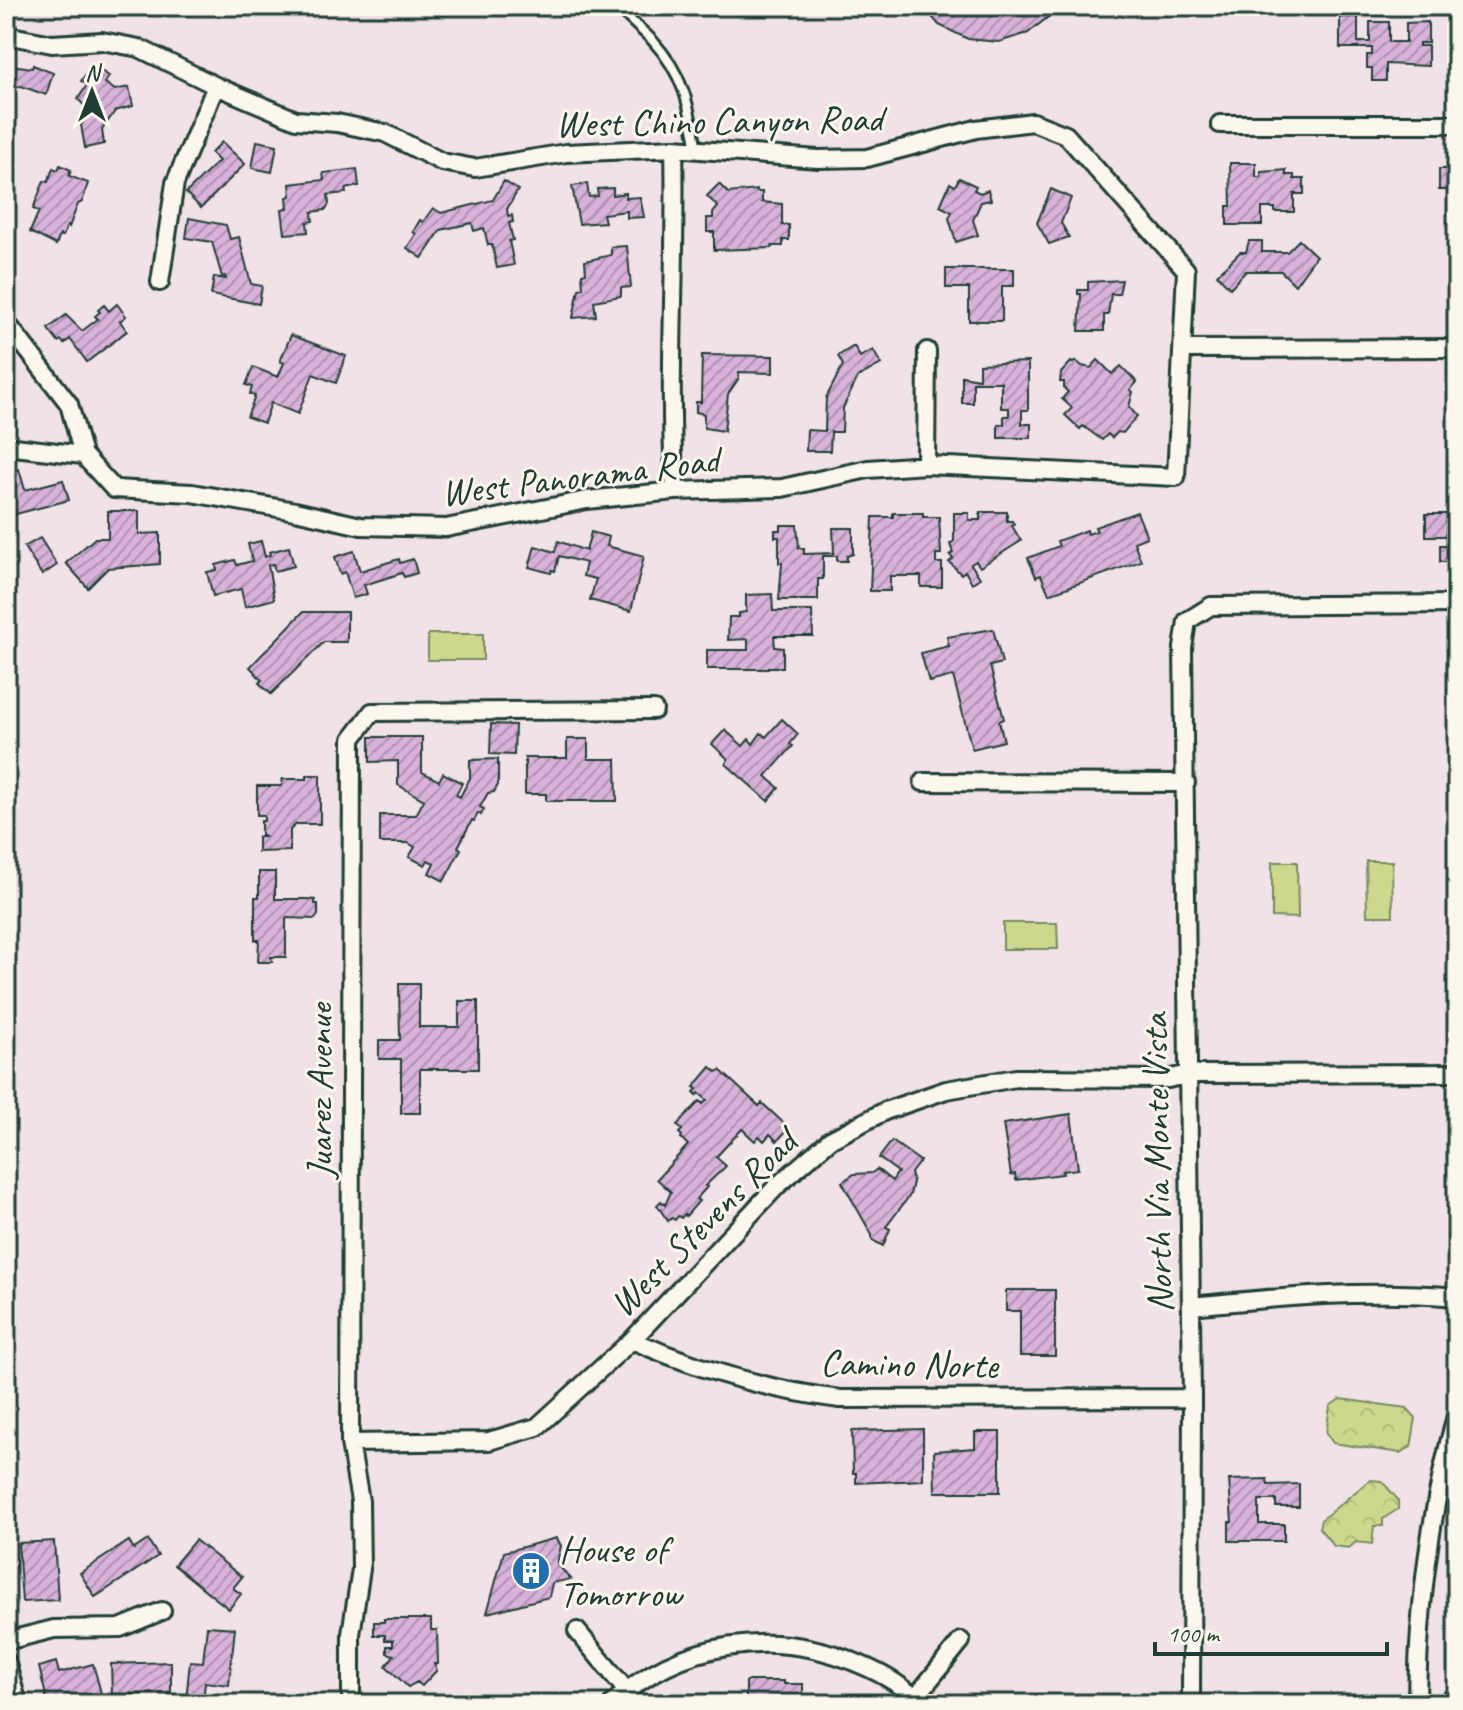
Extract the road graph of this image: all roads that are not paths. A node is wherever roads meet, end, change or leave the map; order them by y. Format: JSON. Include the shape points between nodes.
{"nodes":[{"id":1,"x":617,"y":6,"type":"edge"},
{"id":2,"x":6,"y":35,"type":"edge"},
{"id":3,"x":216,"y":86,"type":"junction"},
{"id":4,"x":1220,"y":124,"type":"dead end"},
{"id":5,"x":1457,"y":124,"type":"edge"},
{"id":6,"x":674,"y":148,"type":"junction"},
{"id":7,"x":697,"y":150,"type":"junction"},
{"id":8,"x":160,"y":282,"type":"dead end"},
{"id":9,"x":6,"y":322,"type":"edge"},
{"id":10,"x":1457,"y":348,"type":"edge"},
{"id":11,"x":1184,"y":349,"type":"junction"},
{"id":12,"x":927,"y":351,"type":"dead end"},
{"id":13,"x":6,"y":446,"type":"edge"},
{"id":14,"x":83,"y":455,"type":"junction"},
{"id":15,"x":926,"y":465,"type":"junction"},
{"id":16,"x":675,"y":491,"type":"junction"},
{"id":17,"x":1457,"y":604,"type":"edge"},
{"id":18,"x":654,"y":710,"type":"dead end"},
{"id":19,"x":923,"y":782,"type":"dead end"},
{"id":20,"x":1186,"y":783,"type":"junction"},
{"id":21,"x":1457,"y":1073,"type":"edge"},
{"id":22,"x":1188,"y":1074,"type":"junction"},
{"id":23,"x":1457,"y":1297,"type":"edge"},
{"id":24,"x":1191,"y":1306,"type":"junction"},
{"id":25,"x":632,"y":1340,"type":"junction"},
{"id":26,"x":1192,"y":1398,"type":"junction"},
{"id":27,"x":1457,"y":1412,"type":"edge"},
{"id":28,"x":350,"y":1443,"type":"junction"},
{"id":29,"x":162,"y":1611,"type":"dead end"},
{"id":30,"x":577,"y":1631,"type":"dead end"},
{"id":31,"x":6,"y":1641,"type":"edge"},
{"id":32,"x":961,"y":1641,"type":"dead end"},
{"id":33,"x":6,"y":1661,"type":"edge"},
{"id":34,"x":626,"y":1690,"type":"junction"},
{"id":35,"x":1457,"y":1693,"type":"edge"},
{"id":36,"x":918,"y":1701,"type":"edge"},
{"id":37,"x":18,"y":1704,"type":"edge"},
{"id":38,"x":351,"y":1704,"type":"edge"},
{"id":39,"x":612,"y":1704,"type":"edge"},
{"id":40,"x":1191,"y":1704,"type":"edge"},
{"id":41,"x":1417,"y":1704,"type":"edge"},
{"id":42,"x":1445,"y":1704,"type":"edge"}],
"edges":[{"from":1,"to":7,"type":"lane","via":[[675,69],[688,98]]},
{"from":2,"to":3,"type":"street","name":"West Chino Canyon Road","via":[[52,44],[102,41],[139,48]]},
{"from":3,"to":6,"type":"street","name":"West Chino Canyon Road","via":[[296,120],[385,133],[442,162],[475,168],[566,153]]},
{"from":3,"to":8,"type":"street","via":[[175,183]]},
{"from":4,"to":5,"type":"street"},
{"from":6,"to":7,"type":"street","name":"West Chino Canyon Road"},
{"from":6,"to":16,"type":"street"},
{"from":7,"to":11,"type":"street","name":"West Chino Canyon Road","via":[[867,158],[976,129],[1033,122],[1044,126],[1066,135],[1186,270]]},
{"from":9,"to":14,"type":"street","name":"West Panorama Road","via":[[69,404]]},
{"from":10,"to":11,"type":"street"},
{"from":11,"to":15,"type":"street","name":"West Panorama Road","via":[[1176,477]]},
{"from":12,"to":15,"type":"street"},
{"from":13,"to":14,"type":"street"},
{"from":14,"to":16,"type":"street","name":"West Panorama Road","via":[[114,489],[192,493],[361,526],[446,528],[587,500]]},
{"from":15,"to":16,"type":"street","name":"West Panorama Road","via":[[868,469],[782,488]]},
{"from":17,"to":20,"type":"street","name":"North Via Monte Vista","via":[[1211,606],[1187,621]]},
{"from":18,"to":28,"type":"street","name":"Juarez Avenue","via":[[372,712],[352,739]]},
{"from":19,"to":20,"type":"street"},
{"from":20,"to":22,"type":"street","name":"North Via Monte Vista"},
{"from":21,"to":22,"type":"street","name":"West Stevens Road"},
{"from":22,"to":24,"type":"street","name":"North Via Monte Vista"},
{"from":22,"to":25,"type":"street","name":"West Stevens Road","via":[[1168,1079],[1016,1078],[946,1090],[885,1111],[830,1140],[777,1186]]},
{"from":23,"to":24,"type":"street","via":[[1398,1291]]},
{"from":24,"to":26,"type":"street","name":"North Via Monte Vista"},
{"from":25,"to":26,"type":"street","name":"Camino Norte","via":[[681,1362],[775,1389],[840,1399]]},
{"from":25,"to":28,"type":"street","name":"West Stevens Road","via":[[537,1427],[489,1441]]},
{"from":26,"to":40,"type":"street","name":"North Via Monte Vista"},
{"from":27,"to":41,"type":"street","via":[[1423,1586]]},
{"from":28,"to":38,"type":"street","name":"Juarez Avenue","via":[[360,1501],[361,1569],[351,1634]]},
{"from":29,"to":31,"type":"street","via":[[120,1628],[54,1629]]},
{"from":30,"to":34,"type":"street"},
{"from":32,"to":36,"type":"street"},
{"from":33,"to":37,"type":"street"},
{"from":34,"to":36,"type":"street","via":[[684,1658],[732,1645],[775,1643],[842,1657],[876,1671]]},
{"from":34,"to":39,"type":"street"},
{"from":35,"to":42,"type":"street"}]}
